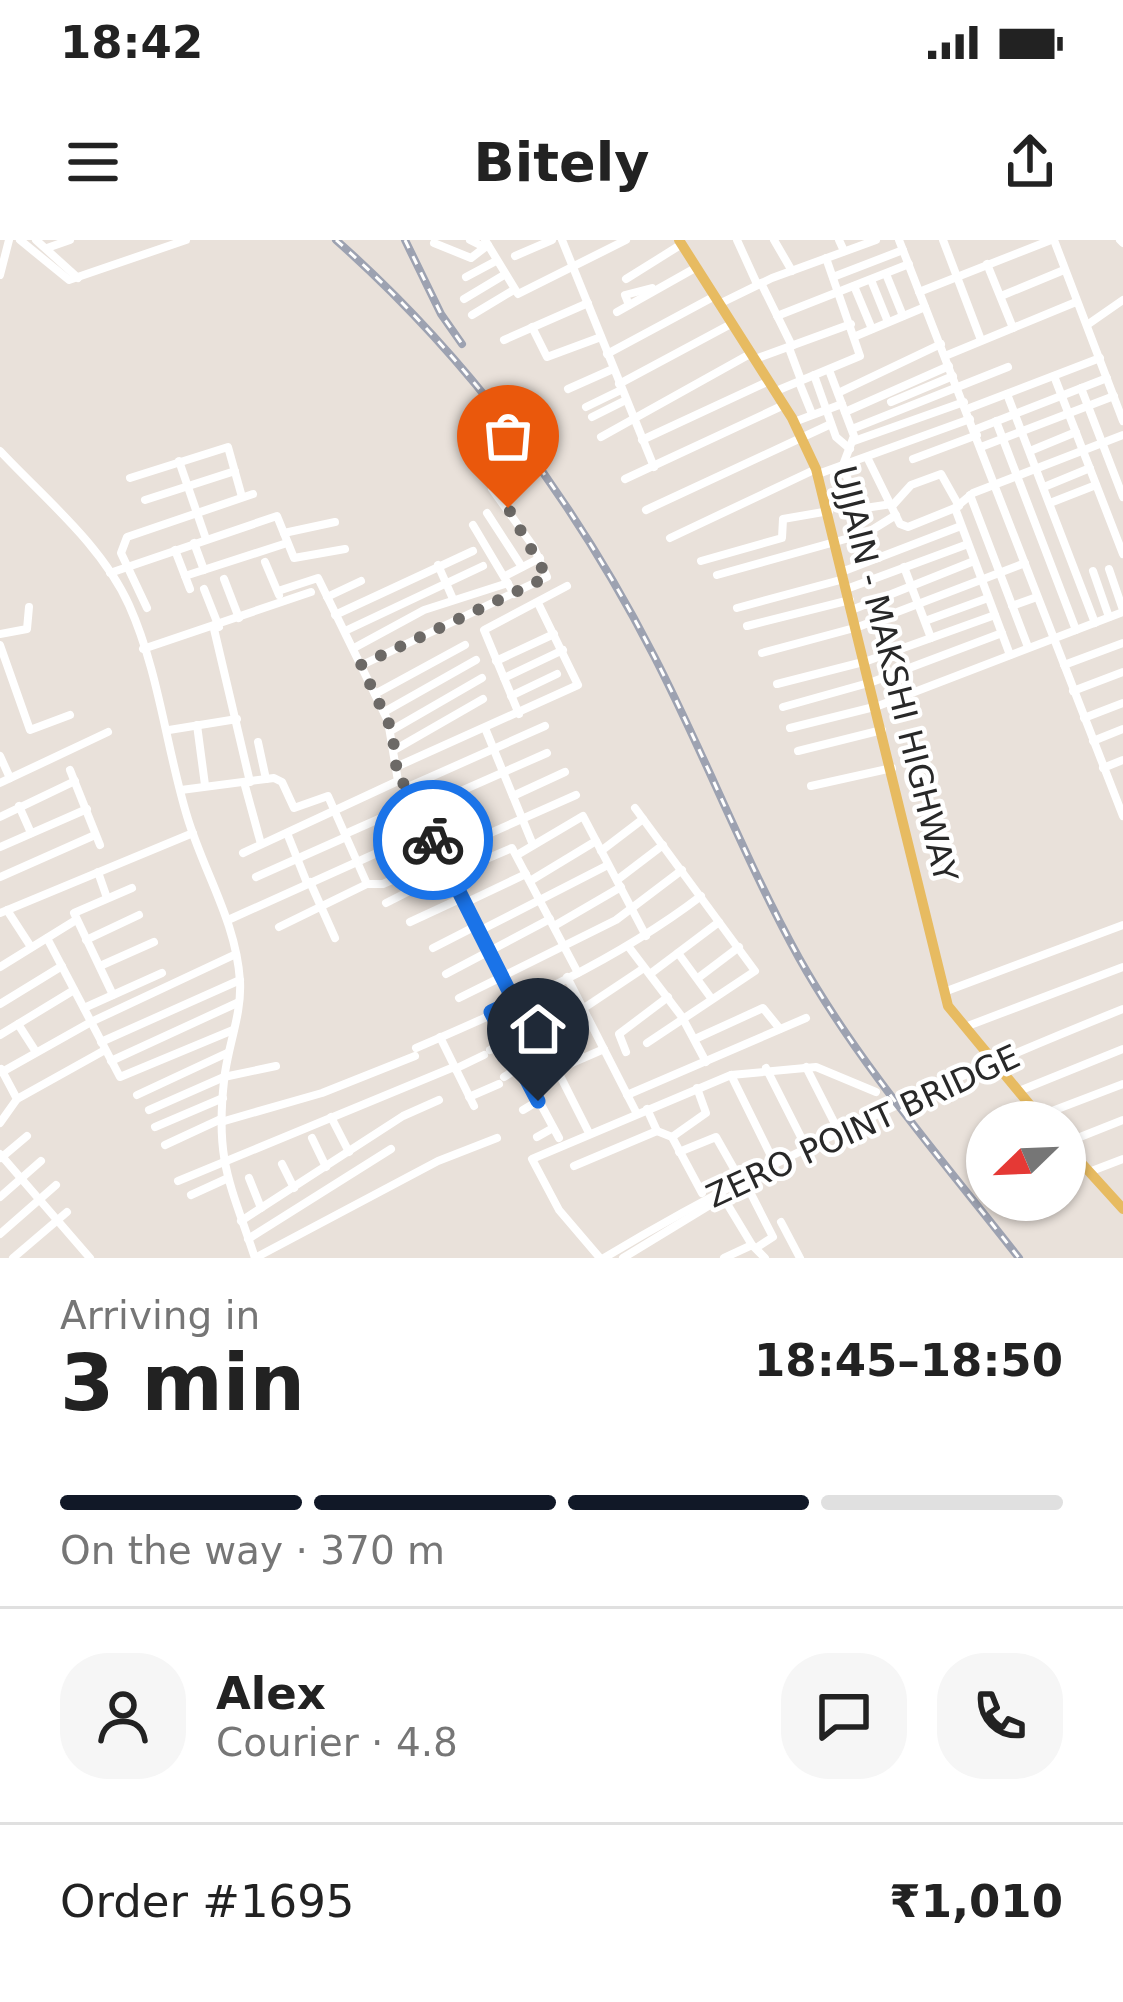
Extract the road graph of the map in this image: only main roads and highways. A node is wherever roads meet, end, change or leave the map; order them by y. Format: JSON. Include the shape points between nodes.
{"nodes":[{"id":1,"x":680,"y":242,"type":"edge"},
{"id":2,"x":1026,"y":1101,"type":"edge"},
{"id":3,"x":1086,"y":1168,"type":"edge"},
{"id":4,"x":1120,"y":1201,"type":"edge"}],
"edges":[{"from":1,"to":2,"type":"main road","name":"UJJAIN - MAKSHI HIGHWAY","via":[[817,471],[944,992]]},
{"from":3,"to":4,"type":"main road"}]}
